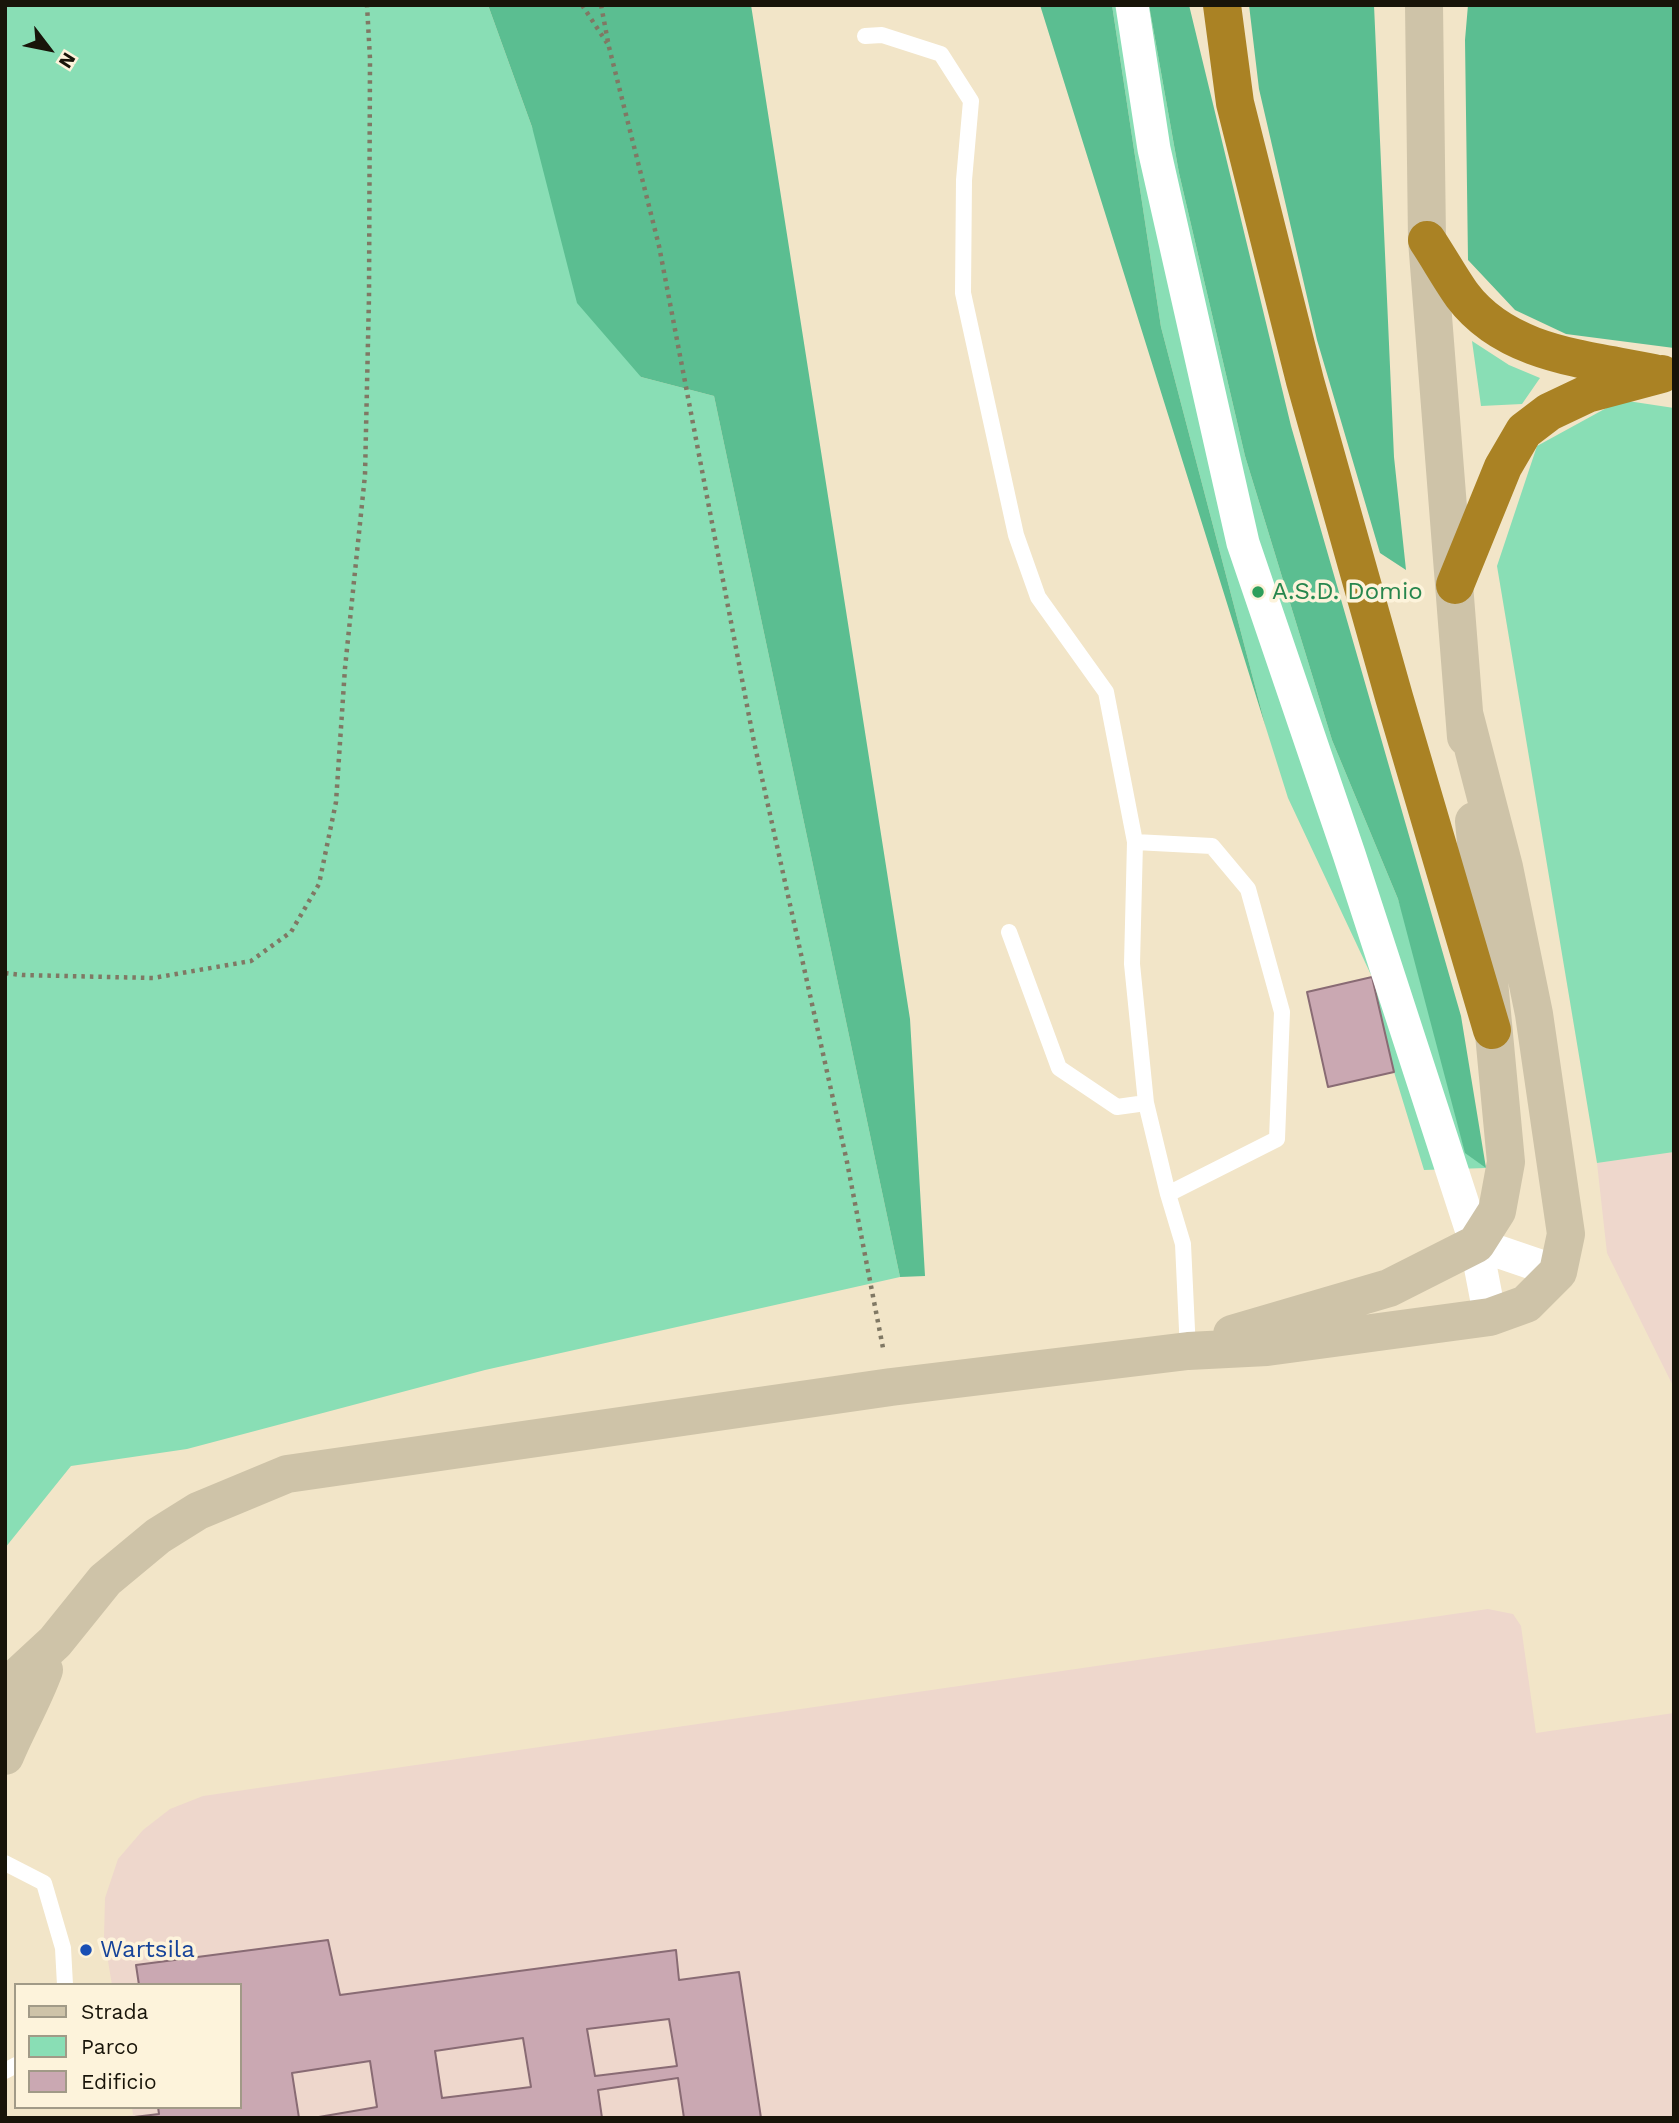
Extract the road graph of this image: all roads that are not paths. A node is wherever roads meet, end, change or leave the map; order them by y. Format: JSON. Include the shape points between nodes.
{"nodes":[{"id":1,"x":1132,"y":5,"type":"edge"},
{"id":2,"x":1222,"y":5,"type":"edge"},
{"id":3,"x":1424,"y":5,"type":"edge"},
{"id":4,"x":865,"y":36,"type":"dead end"},
{"id":5,"x":1427,"y":240,"type":"junction"},
{"id":6,"x":1668,"y":375,"type":"edge"},
{"id":7,"x":1455,"y":585,"type":"junction"},
{"id":8,"x":1464,"y":713,"type":"junction"},
{"id":9,"x":1135,"y":842,"type":"junction"},
{"id":10,"x":1009,"y":932,"type":"dead end"},
{"id":11,"x":1492,"y":1030,"type":"junction"},
{"id":12,"x":1146,"y":1103,"type":"junction"},
{"id":13,"x":1168,"y":1194,"type":"junction"},
{"id":14,"x":1476,"y":1244,"type":"junction"},
{"id":15,"x":1558,"y":1272,"type":"junction"},
{"id":16,"x":1490,"y":1317,"type":"junction"},
{"id":17,"x":1188,"y":1351,"type":"junction"},
{"id":18,"x":55,"y":1642,"type":"junction"},
{"id":19,"x":5,"y":1697,"type":"edge"},
{"id":20,"x":5,"y":1756,"type":"edge"},
{"id":21,"x":5,"y":1863,"type":"edge"},
{"id":22,"x":65,"y":1983,"type":"edge"}],
"edges":[{"from":1,"to":14,"type":"street","via":[[1154,149],[1243,543]]},
{"from":2,"to":11,"type":"highway","via":[[1235,103],[1305,381]]},
{"from":3,"to":5,"type":"street"},
{"from":4,"to":9,"type":"lane","via":[[882,35],[941,54],[971,101],[964,180],[963,293],[1013,522],[1038,597],[1106,692]]},
{"from":5,"to":6,"type":"highway","via":[[1463,297],[1488,322],[1511,336],[1549,353]]},
{"from":5,"to":7,"type":"street"},
{"from":6,"to":7,"type":"highway","via":[[1587,394],[1549,412],[1524,431],[1503,467]]},
{"from":7,"to":8,"type":"street"},
{"from":8,"to":11,"type":"street"},
{"from":8,"to":15,"type":"street","via":[[1504,867],[1534,1014],[1566,1234]]},
{"from":9,"to":12,"type":"lane","via":[[1132,964]]},
{"from":9,"to":13,"type":"lane","via":[[1212,846],[1248,890],[1282,1012],[1277,1139]]},
{"from":10,"to":12,"type":"lane","via":[[1059,1068],[1116,1107]]},
{"from":11,"to":14,"type":"street","via":[[1506,1162],[1497,1211]]},
{"from":12,"to":13,"type":"lane"},
{"from":13,"to":17,"type":"lane","via":[[1183,1244]]},
{"from":14,"to":15,"type":"street"},
{"from":14,"to":16,"type":"street"},
{"from":14,"to":17,"type":"street","via":[[1389,1288],[1256,1325]]},
{"from":15,"to":16,"type":"street","via":[[1526,1304]]},
{"from":16,"to":17,"type":"street","via":[[1267,1347]]},
{"from":17,"to":18,"type":"street","via":[[891,1387],[287,1474],[198,1511],[158,1536],[105,1580]]},
{"from":18,"to":19,"type":"street","via":[[15,1679]]},
{"from":18,"to":20,"type":"street"},
{"from":21,"to":22,"type":"lane","via":[[44,1883],[62,1948]]}]}
